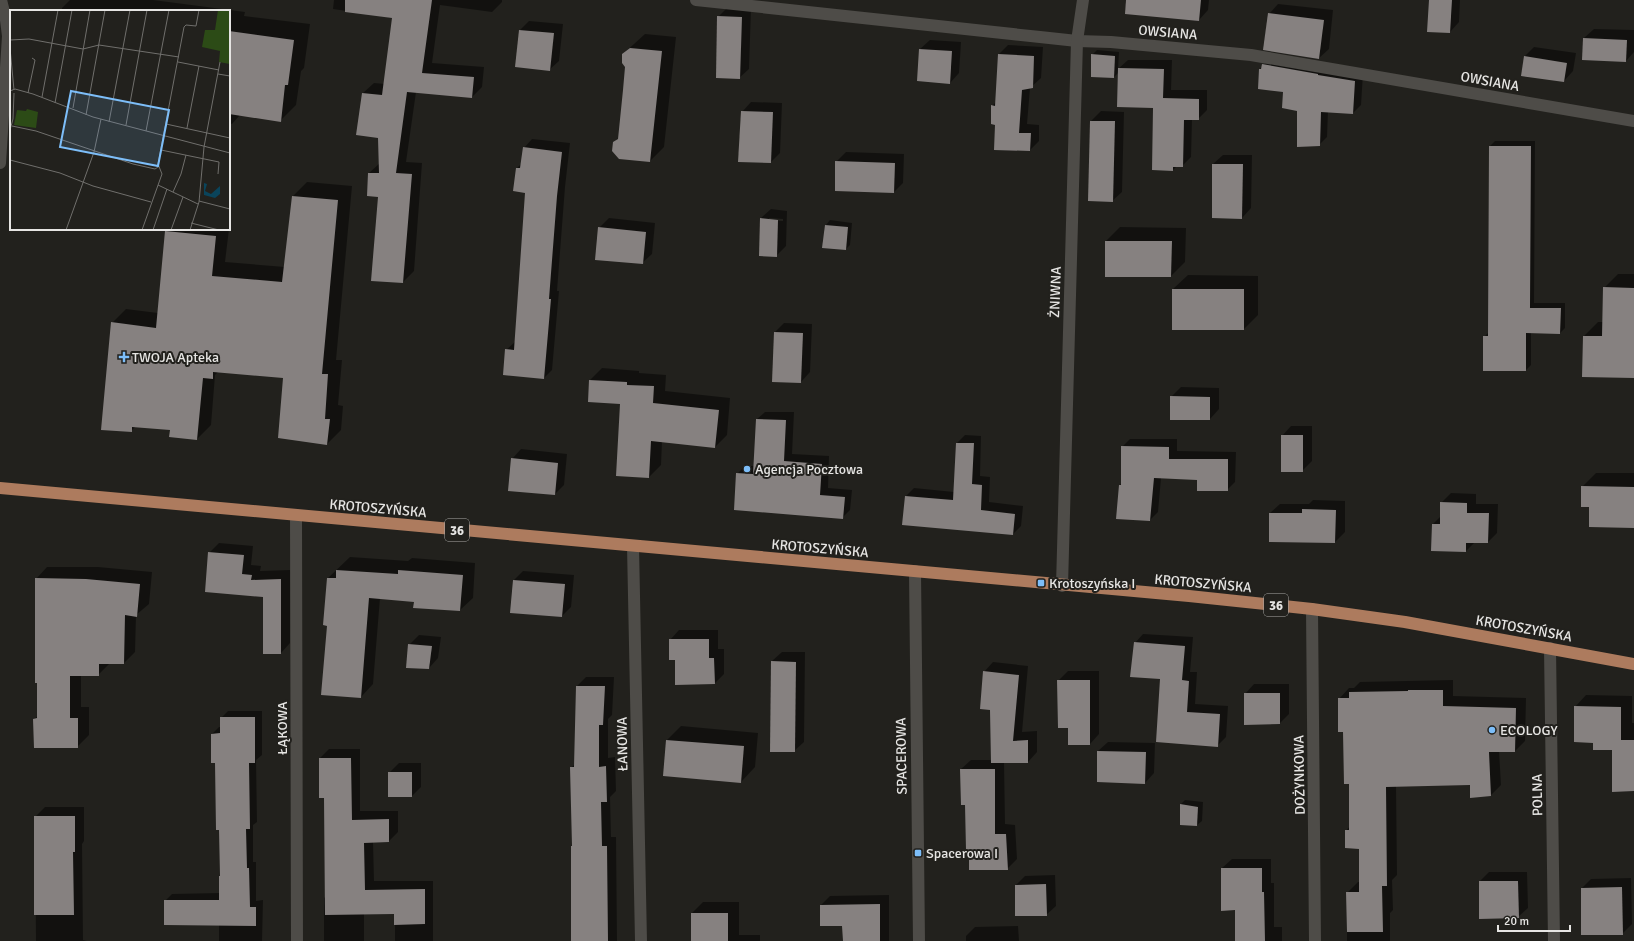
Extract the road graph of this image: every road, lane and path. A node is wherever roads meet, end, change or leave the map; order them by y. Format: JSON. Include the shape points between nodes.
{"nodes":[{"id":1,"x":1,"y":0,"type":"edge"},
{"id":2,"x":696,"y":0,"type":"edge"},
{"id":3,"x":1083,"y":0,"type":"edge"},
{"id":4,"x":1077,"y":40,"type":"junction"},
{"id":5,"x":1634,"y":121,"type":"edge"},
{"id":6,"x":0,"y":163,"type":"edge"},
{"id":7,"x":0,"y":488,"type":"edge"},
{"id":8,"x":296,"y":515,"type":"junction"},
{"id":9,"x":633,"y":546,"type":"junction"},
{"id":10,"x":915,"y":571,"type":"junction"},
{"id":11,"x":1062,"y":586,"type":"junction"},
{"id":12,"x":1312,"y":609,"type":"junction"},
{"id":13,"x":1550,"y":648,"type":"junction"},
{"id":14,"x":1634,"y":664,"type":"edge"},
{"id":15,"x":297,"y":941,"type":"edge"},
{"id":16,"x":641,"y":941,"type":"edge"},
{"id":17,"x":919,"y":941,"type":"edge"},
{"id":18,"x":1315,"y":941,"type":"edge"},
{"id":19,"x":1554,"y":941,"type":"edge"}],
"edges":[{"from":1,"to":6,"type":"street","via":[[8,36]]},
{"from":2,"to":4,"type":"street","name":"OWSIANA"},
{"from":3,"to":4,"type":"street","name":"ŻNIWNA"},
{"from":4,"to":5,"type":"street","name":"OWSIANA","via":[[1251,55]]},
{"from":4,"to":11,"type":"street","name":"ŻNIWNA"},
{"from":7,"to":8,"type":"main road","name":"KROTOSZYŃSKA","number":"36"},
{"from":8,"to":9,"type":"main road","name":"KROTOSZYŃSKA","number":"36"},
{"from":8,"to":15,"type":"street","name":"ŁĄKOWA"},
{"from":9,"to":10,"type":"main road","name":"KROTOSZYŃSKA","number":"36"},
{"from":9,"to":16,"type":"street","name":"ŁANOWA"},
{"from":10,"to":11,"type":"main road","name":"KROTOSZYŃSKA","number":"36"},
{"from":10,"to":17,"type":"street","name":"SPACEROWA"},
{"from":11,"to":12,"type":"main road","name":"KROTOSZYŃSKA","number":"36"},
{"from":12,"to":13,"type":"main road","name":"KROTOSZYŃSKA","number":"36","via":[[1405,622]]},
{"from":12,"to":18,"type":"street","name":"DOŻYNKOWA"},
{"from":13,"to":14,"type":"main road","name":"KROTOSZYŃSKA","number":"36"},
{"from":13,"to":19,"type":"street","name":"POLNA"}]}
